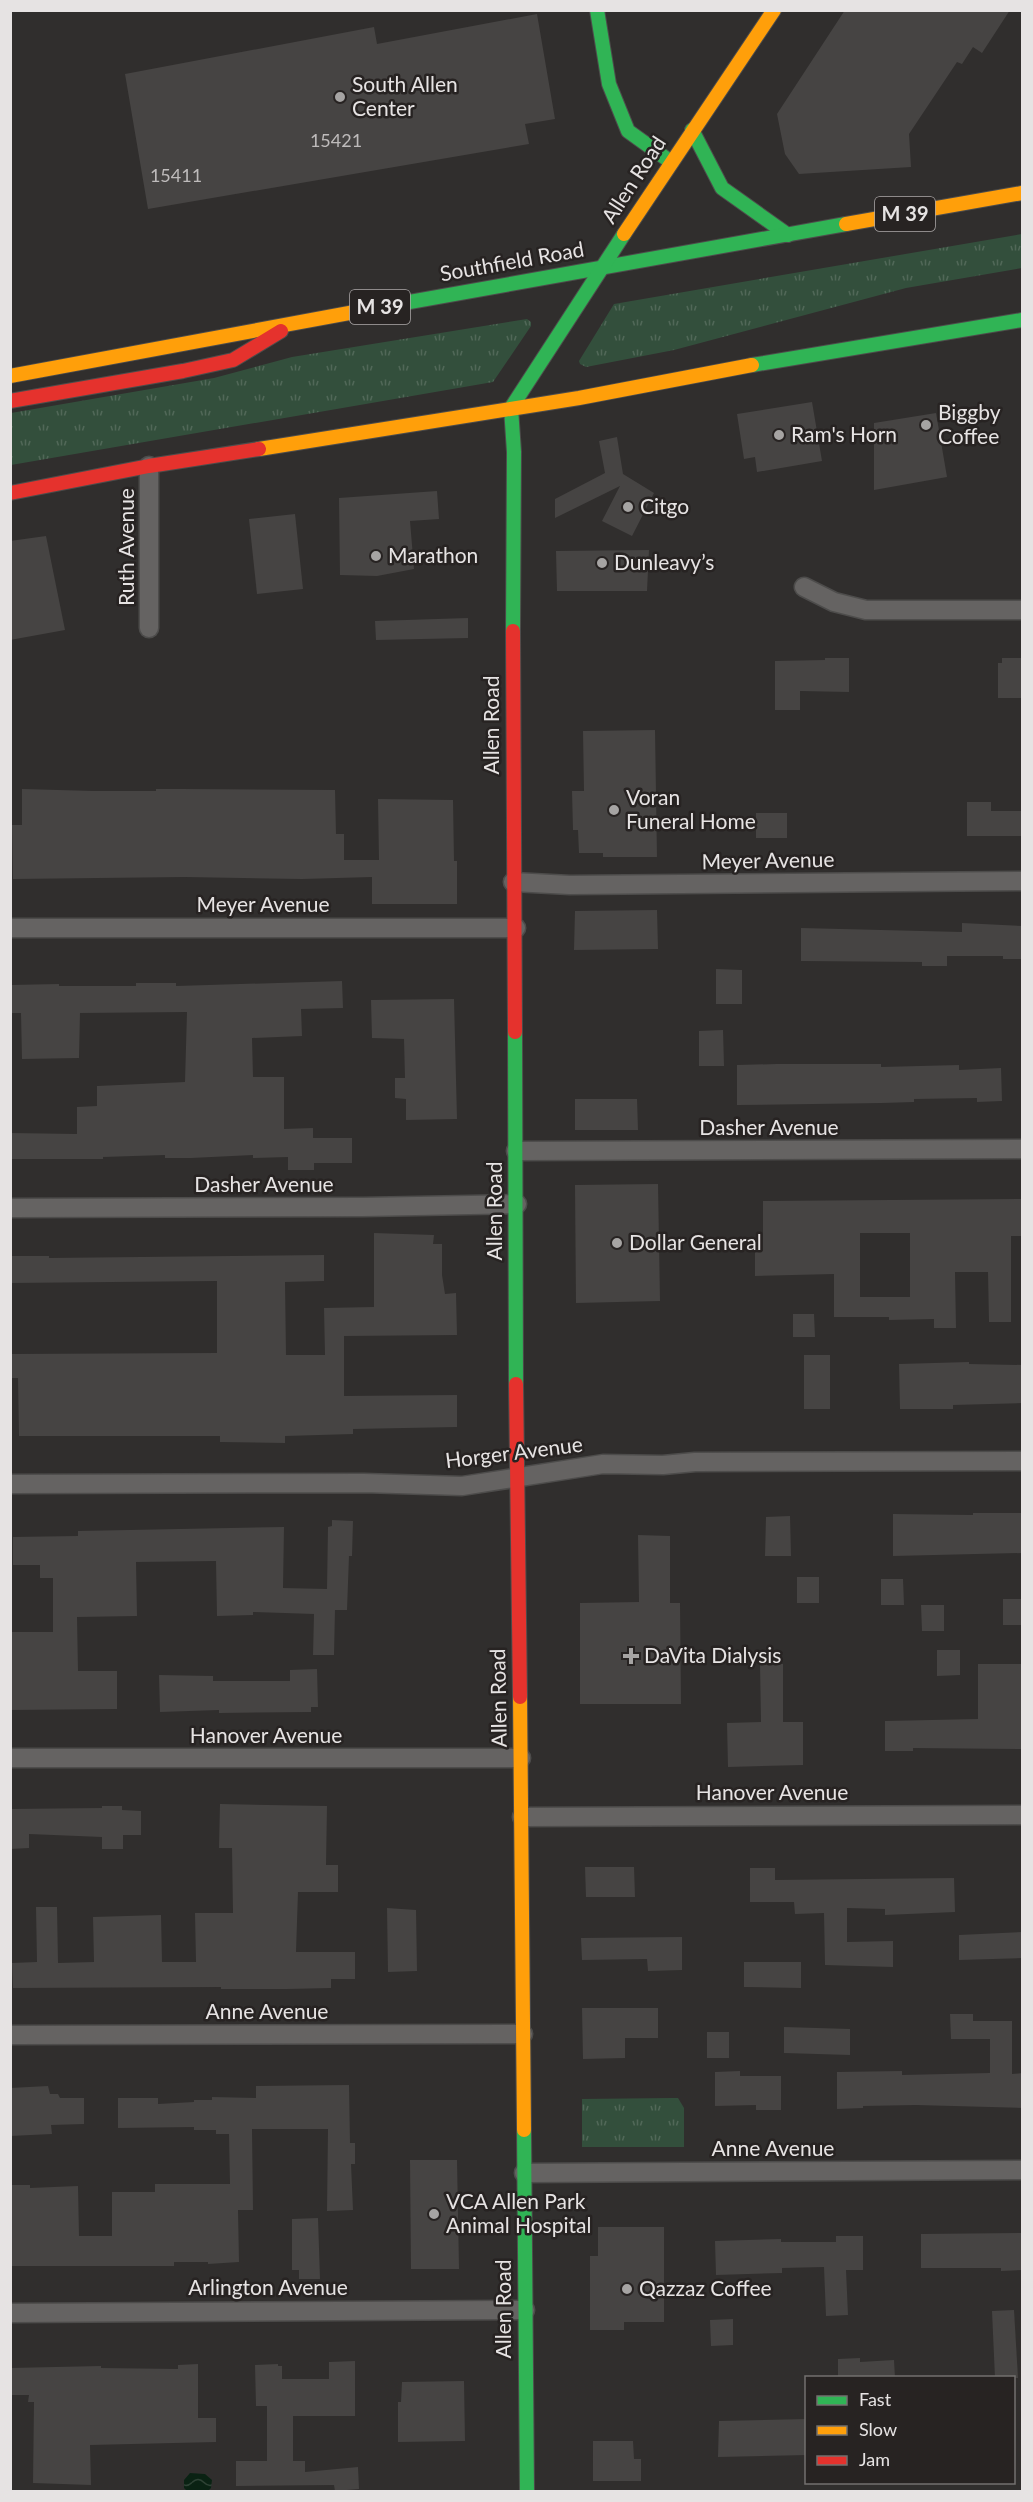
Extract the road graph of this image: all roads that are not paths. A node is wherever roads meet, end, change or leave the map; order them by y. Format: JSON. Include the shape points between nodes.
{"nodes":[{"id":1,"x":597,"y":10,"type":"edge"},
{"id":2,"x":774,"y":10,"type":"edge"},
{"id":3,"x":692,"y":130,"type":"junction"},
{"id":4,"x":671,"y":162,"type":"junction"},
{"id":5,"x":1023,"y":193,"type":"edge"},
{"id":6,"x":788,"y":235,"type":"junction"},
{"id":7,"x":603,"y":267,"type":"junction"},
{"id":8,"x":1023,"y":320,"type":"edge"},
{"id":9,"x":297,"y":321,"type":"junction"},
{"id":10,"x":10,"y":376,"type":"edge"},
{"id":11,"x":10,"y":401,"type":"edge"},
{"id":12,"x":511,"y":408,"type":"junction"},
{"id":13,"x":149,"y":466,"type":"junction"},
{"id":14,"x":10,"y":493,"type":"edge"},
{"id":15,"x":804,"y":587,"type":"dead end"},
{"id":16,"x":1023,"y":610,"type":"edge"},
{"id":17,"x":149,"y":628,"type":"dead end"},
{"id":18,"x":1023,"y":881,"type":"edge"},
{"id":19,"x":513,"y":882,"type":"junction"},
{"id":20,"x":10,"y":928,"type":"edge"},
{"id":21,"x":516,"y":928,"type":"junction"},
{"id":22,"x":1023,"y":1149,"type":"edge"},
{"id":23,"x":516,"y":1151,"type":"junction"},
{"id":24,"x":517,"y":1204,"type":"junction"},
{"id":25,"x":10,"y":1208,"type":"edge"},
{"id":26,"x":1023,"y":1461,"type":"edge"},
{"id":27,"x":515,"y":1476,"type":"junction"},
{"id":28,"x":10,"y":1484,"type":"edge"},
{"id":29,"x":10,"y":1758,"type":"edge"},
{"id":30,"x":521,"y":1758,"type":"junction"},
{"id":31,"x":1023,"y":1815,"type":"edge"},
{"id":32,"x":522,"y":1817,"type":"junction"},
{"id":33,"x":523,"y":2034,"type":"junction"},
{"id":34,"x":10,"y":2035,"type":"edge"},
{"id":35,"x":1023,"y":2170,"type":"edge"},
{"id":36,"x":524,"y":2173,"type":"junction"},
{"id":37,"x":525,"y":2310,"type":"junction"},
{"id":38,"x":10,"y":2313,"type":"edge"},
{"id":39,"x":526,"y":2492,"type":"edge"}],
"edges":[{"from":1,"to":4,"type":"main road","via":[[609,84],[628,131]]},
{"from":2,"to":3,"type":"main road","name":"Allen Road"},
{"from":3,"to":4,"type":"main road","name":"Allen Road"},
{"from":3,"to":6,"type":"main road","via":[[722,188]]},
{"from":4,"to":7,"type":"main road","name":"Allen Road"},
{"from":5,"to":6,"type":"main road","name":"Southfield Road","number":"M 39"},
{"from":6,"to":7,"type":"main road","name":"Southfield Road","number":"M 39"},
{"from":7,"to":9,"type":"main road","name":"Southfield Road","number":"M 39"},
{"from":7,"to":12,"type":"main road","name":"Allen Road"},
{"from":8,"to":12,"type":"main road"},
{"from":9,"to":10,"type":"main road","name":"Southfield Road","number":"M 39"},
{"from":9,"to":11,"type":"main road","via":[[232,360]]},
{"from":12,"to":13,"type":"main road"},
{"from":12,"to":19,"type":"main road","name":"Allen Road"},
{"from":13,"to":14,"type":"main road"},
{"from":13,"to":17,"type":"street","name":"Ruth Avenue"},
{"from":15,"to":16,"type":"street","via":[[834,602],[866,610]]},
{"from":18,"to":19,"type":"street","name":"Meyer Avenue","via":[[581,885]]},
{"from":19,"to":21,"type":"main road","name":"Allen Road"},
{"from":20,"to":21,"type":"street","name":"Meyer Avenue"},
{"from":21,"to":23,"type":"main road","name":"Allen Road"},
{"from":22,"to":23,"type":"street","name":"Dasher Avenue"},
{"from":23,"to":24,"type":"main road","name":"Allen Road"},
{"from":24,"to":25,"type":"street","name":"Dasher Avenue"},
{"from":24,"to":27,"type":"main road","name":"Allen Road"},
{"from":26,"to":27,"type":"street","name":"Horger Avenue","via":[[608,1463]]},
{"from":27,"to":28,"type":"street","name":"Horger Avenue","via":[[462,1486]]},
{"from":27,"to":30,"type":"main road","name":"Allen Road"},
{"from":29,"to":30,"type":"street","name":"Hanover Avenue"},
{"from":30,"to":32,"type":"main road","name":"Allen Road"},
{"from":31,"to":32,"type":"street","name":"Hanover Avenue"},
{"from":32,"to":33,"type":"main road","name":"Allen Road"},
{"from":33,"to":34,"type":"street","name":"Anne Avenue"},
{"from":33,"to":36,"type":"main road","name":"Allen Road"},
{"from":35,"to":36,"type":"street","name":"Anne Avenue"},
{"from":36,"to":37,"type":"main road","name":"Allen Road"},
{"from":37,"to":38,"type":"street","name":"Arlington Avenue"},
{"from":37,"to":39,"type":"main road","name":"Allen Road"}]}
